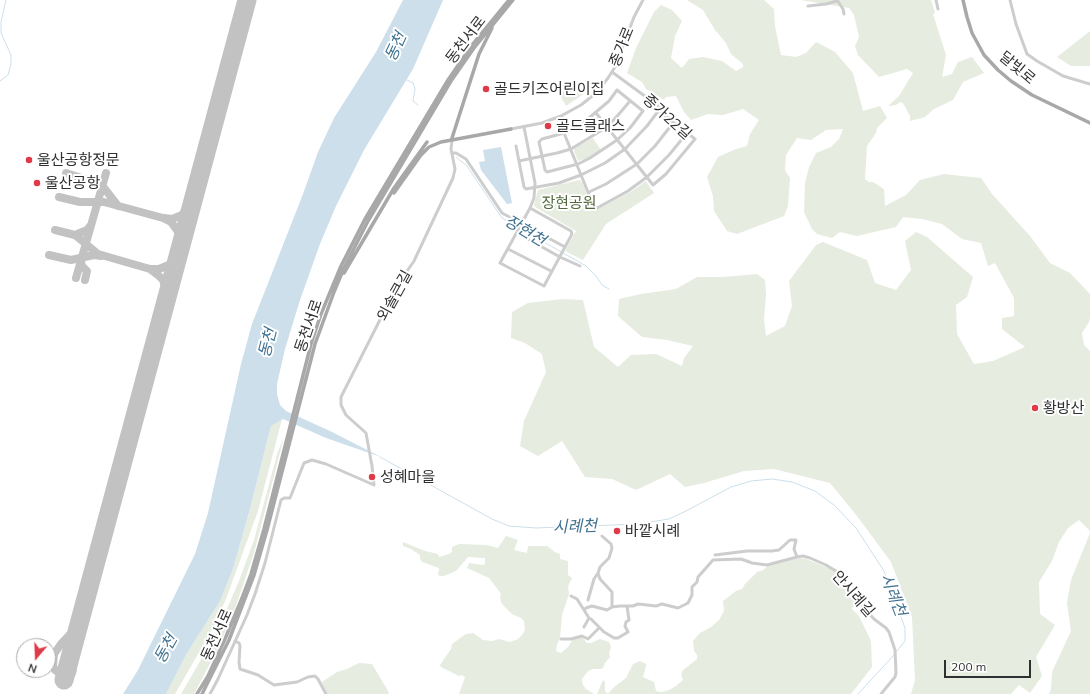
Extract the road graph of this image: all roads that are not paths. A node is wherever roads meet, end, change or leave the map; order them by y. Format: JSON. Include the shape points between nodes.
{"nodes":[{"id":1,"x":506,"y":0,"type":"edge"},
{"id":2,"x":509,"y":0,"type":"edge"},
{"id":3,"x":513,"y":0,"type":"edge"},
{"id":4,"x":643,"y":0,"type":"edge"},
{"id":5,"x":837,"y":0,"type":"edge"},
{"id":6,"x":936,"y":0,"type":"edge"},
{"id":7,"x":963,"y":0,"type":"edge"},
{"id":8,"x":1010,"y":0,"type":"edge"},
{"id":9,"x":808,"y":6,"type":"dead end"},
{"id":10,"x":938,"y":9,"type":"dead end"},
{"id":11,"x":844,"y":14,"type":"dead end"},
{"id":12,"x":500,"y":15,"type":"junction"},
{"id":13,"x":490,"y":22,"type":"junction"},
{"id":14,"x":612,"y":72,"type":"junction"},
{"id":15,"x":1090,"y":84,"type":"edge"},
{"id":16,"x":630,"y":101,"type":"junction"},
{"id":17,"x":659,"y":110,"type":"junction"},
{"id":18,"x":596,"y":113,"type":"junction"},
{"id":19,"x":673,"y":123,"type":"junction"},
{"id":20,"x":1090,"y":123,"type":"edge"},
{"id":21,"x":524,"y":127,"type":"junction"},
{"id":22,"x":606,"y":127,"type":"junction"},
{"id":23,"x":511,"y":129,"type":"joint"},
{"id":24,"x":564,"y":133,"type":"junction"},
{"id":25,"x":687,"y":133,"type":"junction"},
{"id":26,"x":452,"y":139,"type":"joint"},
{"id":27,"x":617,"y":140,"type":"junction"},
{"id":28,"x":427,"y":142,"type":"dead end"},
{"id":29,"x":516,"y":146,"type":"dead end"},
{"id":30,"x":571,"y":148,"type":"junction"},
{"id":31,"x":625,"y":149,"type":"junction"},
{"id":32,"x":452,"y":153,"type":"junction"},
{"id":33,"x":542,"y":157,"type":"junction"},
{"id":34,"x":530,"y":159,"type":"junction"},
{"id":35,"x":519,"y":161,"type":"junction"},
{"id":36,"x":578,"y":164,"type":"junction"},
{"id":37,"x":637,"y":164,"type":"junction"},
{"id":38,"x":581,"y":175,"type":"junction"},
{"id":39,"x":647,"y":177,"type":"junction"},
{"id":40,"x":535,"y":188,"type":"junction"},
{"id":41,"x":589,"y":192,"type":"junction"},
{"id":42,"x":530,"y":208,"type":"junction"},
{"id":43,"x":379,"y":213,"type":"junction"},
{"id":44,"x":521,"y":224,"type":"junction"},
{"id":45,"x":517,"y":232,"type":"junction"},
{"id":46,"x":508,"y":248,"type":"junction"},
{"id":47,"x":565,"y":248,"type":"junction"},
{"id":48,"x":560,"y":256,"type":"junction"},
{"id":49,"x":580,"y":266,"type":"dead end"},
{"id":50,"x":551,"y":271,"type":"junction"},
{"id":51,"x":334,"y":292,"type":"junction"},
{"id":52,"x":299,"y":398,"type":"junction"},
{"id":53,"x":602,"y":536,"type":"dead end"},
{"id":54,"x":715,"y":555,"type":"dead end"},
{"id":55,"x":797,"y":557,"type":"junction"},
{"id":56,"x":598,"y":573,"type":"junction"},
{"id":57,"x":571,"y":596,"type":"dead end"},
{"id":58,"x":588,"y":600,"type":"dead end"},
{"id":59,"x":627,"y":606,"type":"junction"},
{"id":60,"x":612,"y":607,"type":"junction"},
{"id":61,"x":584,"y":610,"type":"junction"},
{"id":62,"x":589,"y":618,"type":"junction"},
{"id":63,"x":584,"y":627,"type":"dead end"},
{"id":64,"x":600,"y":628,"type":"junction"},
{"id":65,"x":561,"y":639,"type":"dead end"},
{"id":66,"x":236,"y":641,"type":"junction"},
{"id":67,"x":200,"y":693,"type":"edge"},
{"id":68,"x":210,"y":694,"type":"edge"},
{"id":69,"x":326,"y":694,"type":"edge"},
{"id":70,"x":881,"y":694,"type":"edge"}],
"edges":[{"from":1,"to":13,"type":"main road"},
{"from":2,"to":13,"type":"main road","name":"동천서로"},
{"from":3,"to":12,"type":"main road","name":"동천서로"},
{"from":4,"to":14,"type":"street","name":"종가로"},
{"from":5,"to":9,"type":"street"},
{"from":5,"to":11,"type":"street"},
{"from":6,"to":10,"type":"street"},
{"from":7,"to":20,"type":"main road","name":"달빛로","via":[[972,33],[984,55],[998,70],[1032,95]]},
{"from":8,"to":15,"type":"street","name":"달빛로","via":[[1027,54],[1063,76]]},
{"from":12,"to":26,"type":"main road","via":[[480,50]]},
{"from":12,"to":51,"type":"main road","name":"동천서로","via":[[451,81],[355,244]]},
{"from":13,"to":52,"type":"main road","name":"동천서로","via":[[448,80],[352,242],[321,314],[309,350]]},
{"from":14,"to":17,"type":"street","name":"종가22길","via":[[657,105]]},
{"from":14,"to":21,"type":"street","name":"종가로","via":[[596,93],[581,105],[552,120]]},
{"from":16,"to":18,"type":"street","via":[[617,90]]},
{"from":16,"to":22,"type":"street"},
{"from":16,"to":27,"type":"street","via":[[643,111]]},
{"from":17,"to":19,"type":"street","name":"종가22길"},
{"from":17,"to":31,"type":"street"},
{"from":18,"to":22,"type":"street"},
{"from":18,"to":24,"type":"street"},
{"from":19,"to":25,"type":"street","name":"종가22길"},
{"from":19,"to":37,"type":"street"},
{"from":21,"to":23,"type":"street","name":"종가로"},
{"from":21,"to":34,"type":"street"},
{"from":22,"to":27,"type":"street"},
{"from":22,"to":30,"type":"street"},
{"from":23,"to":43,"type":"main road","via":[[433,145],[424,152]]},
{"from":24,"to":30,"type":"street"},
{"from":24,"to":33,"type":"street","via":[[542,138],[539,142]]},
{"from":25,"to":39,"type":"street"},
{"from":25,"to":39,"type":"street","name":"종가22길","via":[[695,139],[666,174],[653,185]]},
{"from":26,"to":32,"type":"street","name":"외솔큰길"},
{"from":27,"to":31,"type":"street"},
{"from":27,"to":36,"type":"street"},
{"from":28,"to":43,"type":"main road"},
{"from":29,"to":35,"type":"street"},
{"from":30,"to":33,"type":"street"},
{"from":30,"to":36,"type":"street"},
{"from":31,"to":37,"type":"street"},
{"from":31,"to":38,"type":"street"},
{"from":32,"to":44,"type":"street","via":[[466,158],[502,213]]},
{"from":32,"to":66,"type":"street","name":"외솔큰길","via":[[455,168],[453,178],[414,261],[397,286],[341,397],[341,405],[346,415],[366,434],[374,485],[326,464],[312,460],[304,463],[290,498],[281,500],[265,563]]},
{"from":33,"to":34,"type":"street"},
{"from":33,"to":36,"type":"street","via":[[546,172]]},
{"from":34,"to":35,"type":"street"},
{"from":34,"to":40,"type":"street"},
{"from":35,"to":40,"type":"street","via":[[524,187]]},
{"from":36,"to":38,"type":"street"},
{"from":37,"to":39,"type":"street"},
{"from":37,"to":41,"type":"street"},
{"from":38,"to":40,"type":"street"},
{"from":38,"to":41,"type":"street"},
{"from":39,"to":41,"type":"street","via":[[628,192],[597,208],[594,207]]},
{"from":40,"to":42,"type":"street"},
{"from":42,"to":44,"type":"street"},
{"from":42,"to":47,"type":"street","via":[[571,231]]},
{"from":43,"to":51,"type":"main road"},
{"from":44,"to":45,"type":"street"},
{"from":44,"to":47,"type":"street"},
{"from":45,"to":46,"type":"street"},
{"from":45,"to":48,"type":"street"},
{"from":46,"to":50,"type":"street"},
{"from":46,"to":50,"type":"street","via":[[500,263],[507,267],[544,286]]},
{"from":47,"to":48,"type":"street"},
{"from":48,"to":49,"type":"street"},
{"from":48,"to":50,"type":"street"},
{"from":51,"to":52,"type":"main road","name":"동천서로"},
{"from":52,"to":67,"type":"main road","name":"동천서로","via":[[266,536],[254,575],[229,640]]},
{"from":53,"to":56,"type":"street","via":[[612,548],[609,558]]},
{"from":54,"to":55,"type":"street","via":[[779,550],[790,540],[796,540],[794,549]]},
{"from":55,"to":59,"type":"street","name":"안시례길","via":[[767,565],[741,559],[713,560],[698,577],[692,587],[691,598],[684,606]]},
{"from":55,"to":70,"type":"street","name":"안시례길","via":[[810,558],[836,571],[846,587],[889,632],[895,650],[896,673]]},
{"from":56,"to":58,"type":"street"},
{"from":56,"to":60,"type":"street","via":[[612,592]]},
{"from":57,"to":61,"type":"street","via":[[577,599]]},
{"from":59,"to":60,"type":"street"},
{"from":59,"to":64,"type":"street","via":[[629,620],[625,626],[628,632],[614,638]]},
{"from":60,"to":61,"type":"street","via":[[607,610],[592,606]]},
{"from":61,"to":62,"type":"street"},
{"from":62,"to":63,"type":"street"},
{"from":62,"to":64,"type":"street"},
{"from":64,"to":65,"type":"street","via":[[588,639],[582,636]]},
{"from":66,"to":68,"type":"street"},
{"from":66,"to":69,"type":"street","via":[[240,646],[240,669],[273,684],[298,682],[314,676]]}]}
